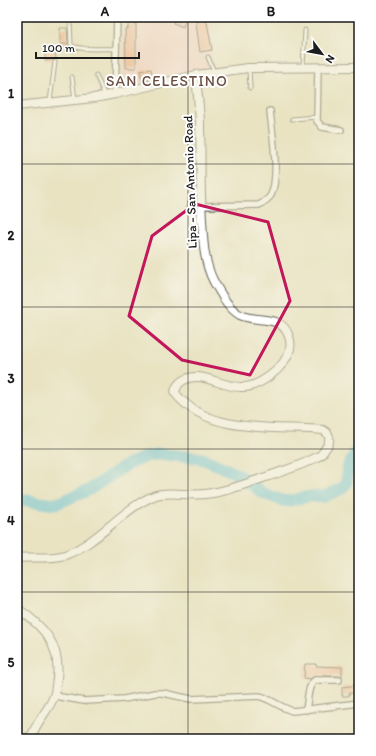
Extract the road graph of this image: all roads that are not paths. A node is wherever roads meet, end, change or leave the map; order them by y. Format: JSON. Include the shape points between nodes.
{"nodes":[{"id":1,"x":118,"y":17,"type":"edge"},
{"id":2,"x":70,"y":21,"type":"dead end"},
{"id":3,"x":305,"y":30,"type":"dead end"},
{"id":4,"x":117,"y":48,"type":"junction"},
{"id":5,"x":208,"y":57,"type":"dead end"},
{"id":6,"x":55,"y":62,"type":"dead end"},
{"id":7,"x":304,"y":67,"type":"junction"},
{"id":8,"x":318,"y":67,"type":"junction"},
{"id":9,"x":359,"y":67,"type":"edge"},
{"id":10,"x":248,"y":68,"type":"junction"},
{"id":11,"x":214,"y":72,"type":"junction"},
{"id":12,"x":96,"y":75,"type":"dead end"},
{"id":13,"x":196,"y":75,"type":"junction"},
{"id":14,"x":72,"y":77,"type":"dead end"},
{"id":15,"x":250,"y":88,"type":"dead end"},
{"id":16,"x":115,"y":94,"type":"junction"},
{"id":17,"x":105,"y":96,"type":"junction"},
{"id":18,"x":75,"y":100,"type":"junction"},
{"id":19,"x":49,"y":103,"type":"junction"},
{"id":20,"x":17,"y":106,"type":"edge"},
{"id":21,"x":270,"y":111,"type":"dead end"},
{"id":22,"x":317,"y":117,"type":"junction"},
{"id":23,"x":292,"y":119,"type":"dead end"},
{"id":24,"x":341,"y":130,"type":"dead end"},
{"id":25,"x":201,"y":188,"type":"junction"},
{"id":26,"x":189,"y":206,"type":"dead end"},
{"id":27,"x":201,"y":206,"type":"junction"},
{"id":28,"x":17,"y":558,"type":"edge"},
{"id":29,"x":17,"y":608,"type":"edge"},
{"id":30,"x":339,"y":680,"type":"dead end"},
{"id":31,"x":55,"y":696,"type":"junction"},
{"id":32,"x":359,"y":703,"type":"edge"},
{"id":33,"x":306,"y":710,"type":"junction"},
{"id":34,"x":17,"y":738,"type":"edge"},
{"id":35,"x":31,"y":738,"type":"edge"}],
"edges":[{"from":1,"to":4,"type":"street"},
{"from":2,"to":4,"type":"lane","via":[[73,47]]},
{"from":3,"to":7,"type":"lane"},
{"from":4,"to":16,"type":"street"},
{"from":5,"to":11,"type":"lane"},
{"from":6,"to":19,"type":"lane"},
{"from":7,"to":8,"type":"street"},
{"from":7,"to":10,"type":"street"},
{"from":8,"to":9,"type":"street"},
{"from":8,"to":22,"type":"street"},
{"from":10,"to":11,"type":"street"},
{"from":10,"to":15,"type":"lane"},
{"from":11,"to":13,"type":"street"},
{"from":12,"to":17,"type":"lane"},
{"from":13,"to":16,"type":"street"},
{"from":13,"to":25,"type":"street","name":"Lipa - San Antonio Road"},
{"from":14,"to":18,"type":"lane"},
{"from":16,"to":17,"type":"street"},
{"from":17,"to":18,"type":"street"},
{"from":18,"to":19,"type":"street"},
{"from":19,"to":20,"type":"street"},
{"from":21,"to":27,"type":"street","via":[[275,165],[274,187],[270,196],[259,205]]},
{"from":22,"to":23,"type":"lane"},
{"from":22,"to":24,"type":"street","via":[[322,127]]},
{"from":25,"to":26,"type":"lane","via":[[192,197]]},
{"from":25,"to":27,"type":"street","name":"Lipa - San Antonio Road"},
{"from":27,"to":28,"type":"street","name":"Lipa - San Antonio Road","via":[[206,261],[226,302],[242,315],[281,324],[290,337],[291,347],[279,369],[249,387],[226,386],[198,377],[179,382],[175,393],[188,406],[227,423],[253,427],[323,430],[330,437],[329,444],[318,457],[222,492],[158,495],[143,501],[80,548],[65,555],[52,558]]},
{"from":29,"to":31,"type":"street","via":[[42,627],[52,641],[57,666]]},
{"from":30,"to":33,"type":"street","via":[[312,682]]},
{"from":31,"to":33,"type":"street","via":[[84,701],[124,699],[155,693],[186,699],[259,696],[293,711]]},
{"from":31,"to":35,"type":"street"},
{"from":32,"to":33,"type":"street"},
{"from":34,"to":35,"type":"street"}]}
